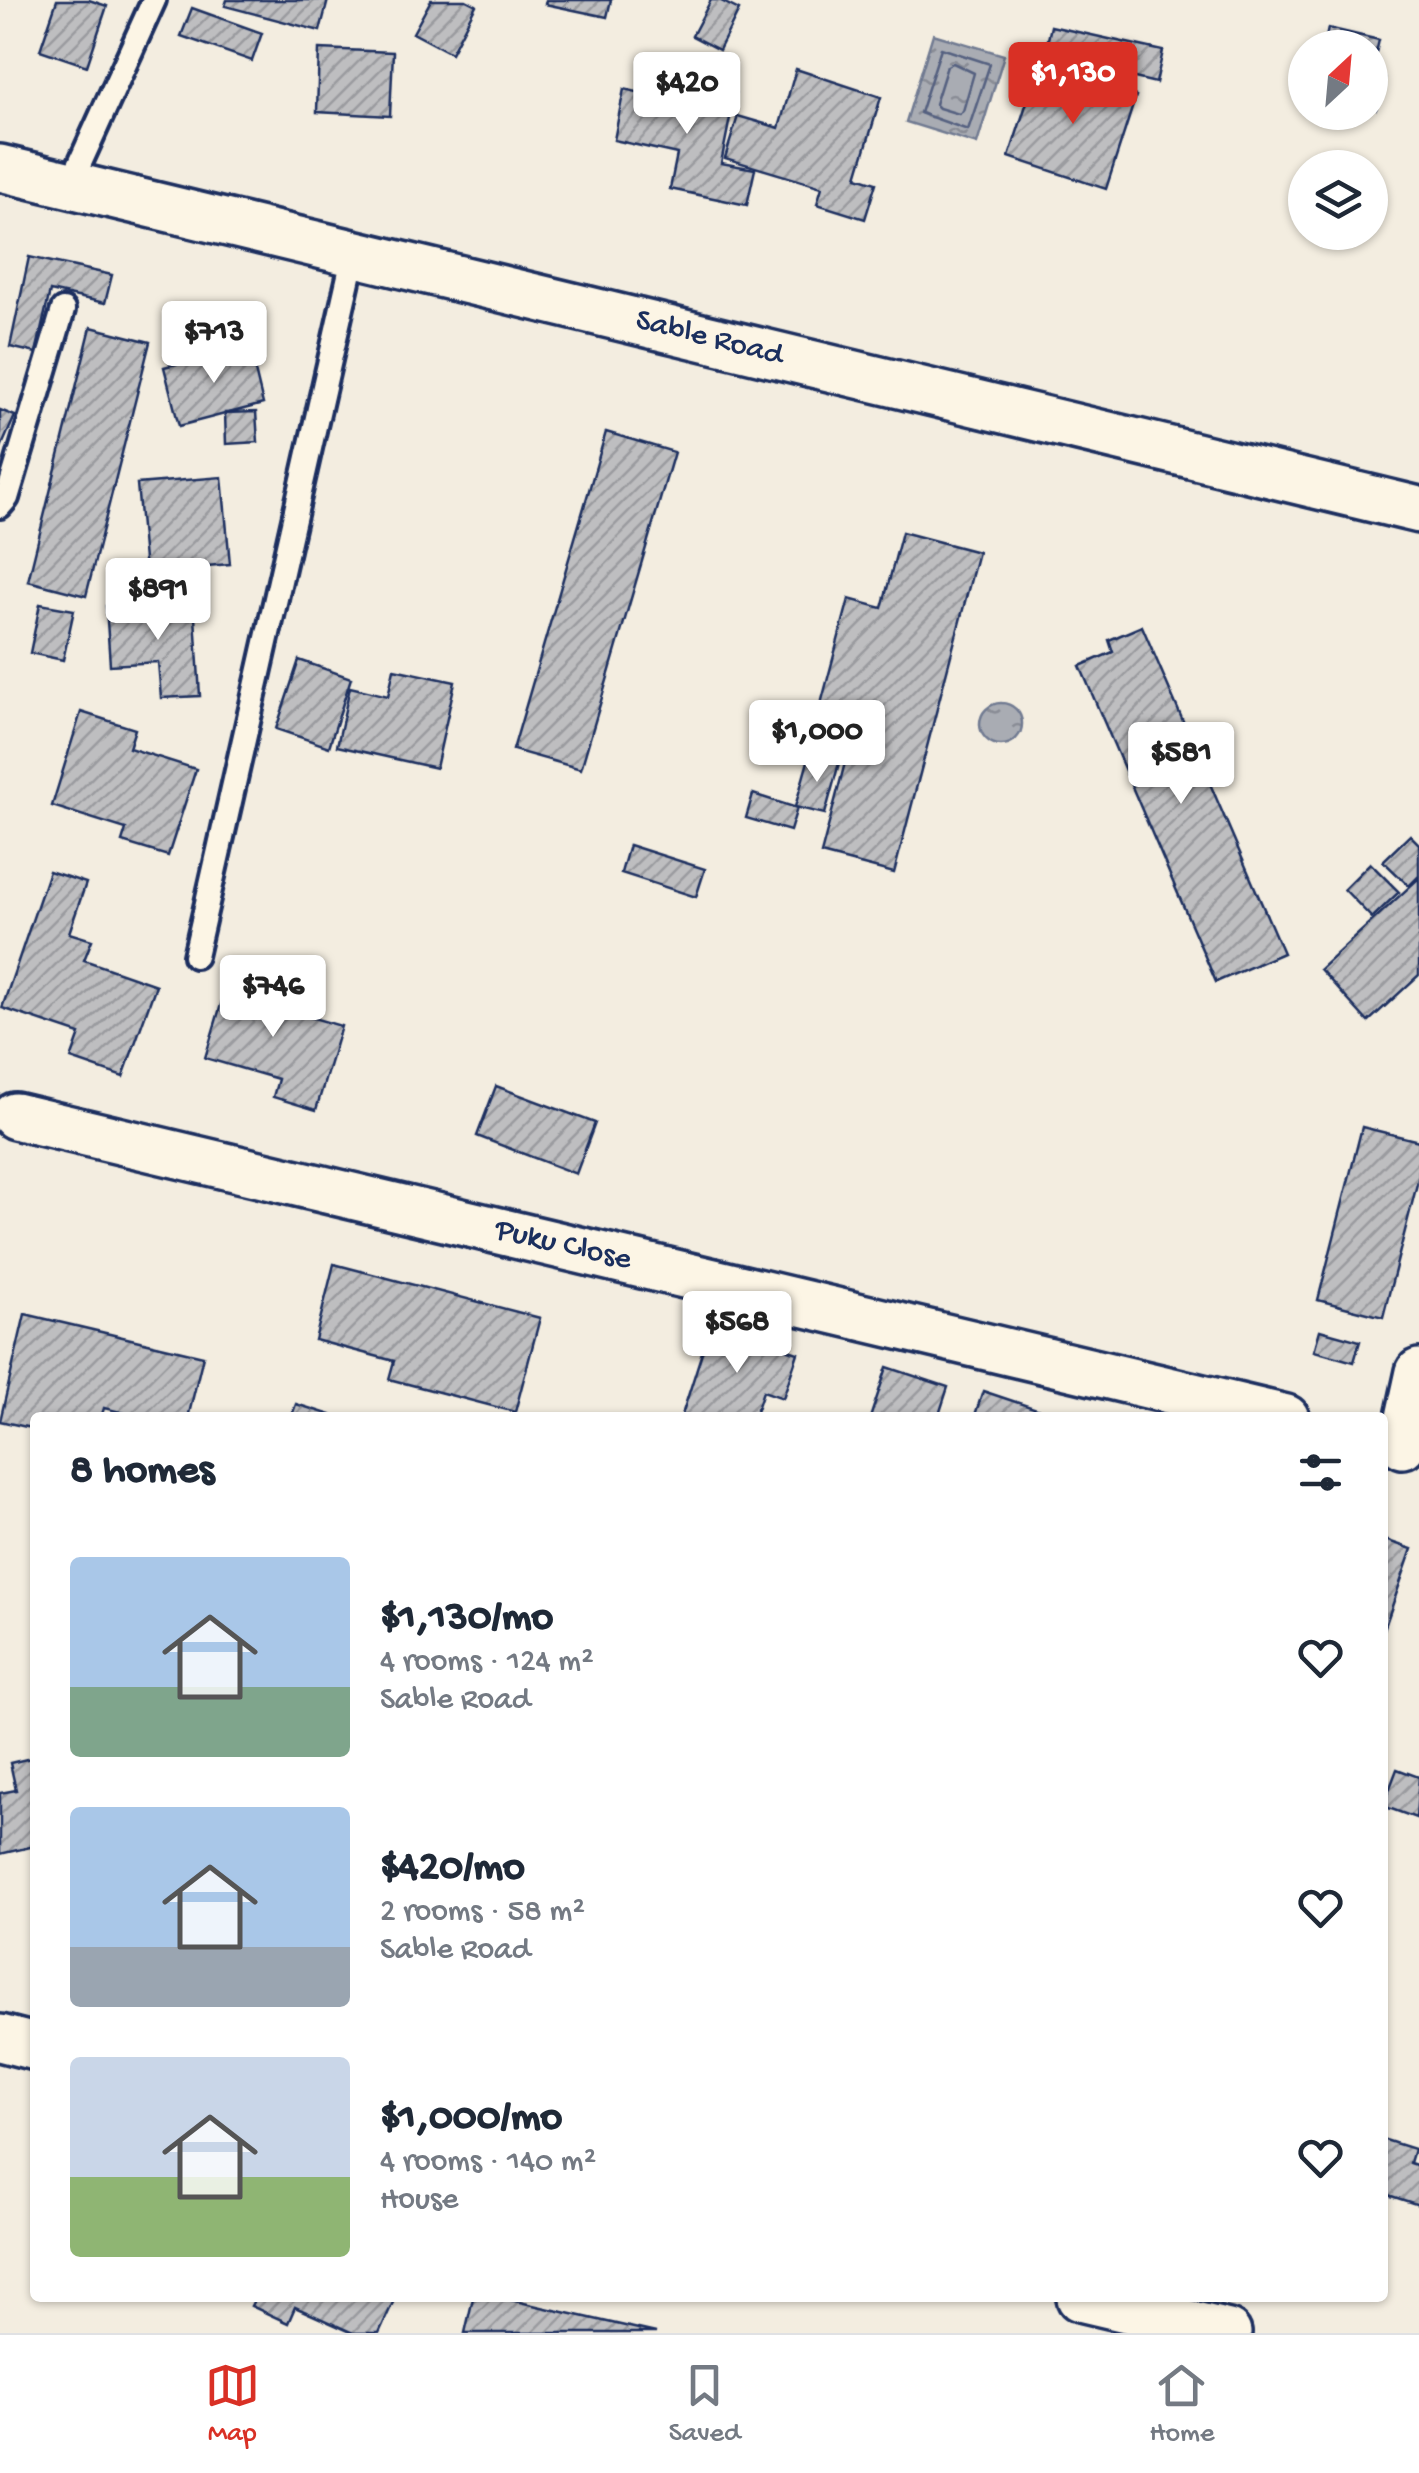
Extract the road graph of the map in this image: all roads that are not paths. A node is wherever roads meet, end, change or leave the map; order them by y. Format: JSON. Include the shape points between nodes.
{"nodes":[{"id":1,"x":154,"y":0,"type":"edge"},
{"id":2,"x":0,"y":168,"type":"edge"},
{"id":3,"x":70,"y":185,"type":"junction"},
{"id":4,"x":354,"y":254,"type":"junction"},
{"id":5,"x":63,"y":310,"type":"dead end"},
{"id":6,"x":0,"y":506,"type":"edge"},
{"id":7,"x":1419,"y":510,"type":"edge"},
{"id":8,"x":195,"y":956,"type":"dead end"},
{"id":9,"x":7,"y":1114,"type":"edge"},
{"id":10,"x":1419,"y":1372,"type":"edge"},
{"id":11,"x":1261,"y":1412,"type":"edge"},
{"id":12,"x":1402,"y":1445,"type":"edge"},
{"id":13,"x":0,"y":2038,"type":"edge"},
{"id":14,"x":30,"y":2046,"type":"edge"},
{"id":15,"x":1097,"y":2302,"type":"edge"},
{"id":16,"x":1228,"y":2333,"type":"edge"}],
"edges":[{"from":1,"to":3,"type":"lane"},
{"from":2,"to":3,"type":"street","name":"Sable Road"},
{"from":3,"to":4,"type":"street","name":"Sable Road"},
{"from":4,"to":7,"type":"street","name":"Sable Road"},
{"from":4,"to":8,"type":"lane"},
{"from":5,"to":6,"type":"lane"},
{"from":9,"to":11,"type":"street","name":"Puku Close"},
{"from":10,"to":12,"type":"street"},
{"from":13,"to":14,"type":"street"},
{"from":15,"to":16,"type":"street"}]}
